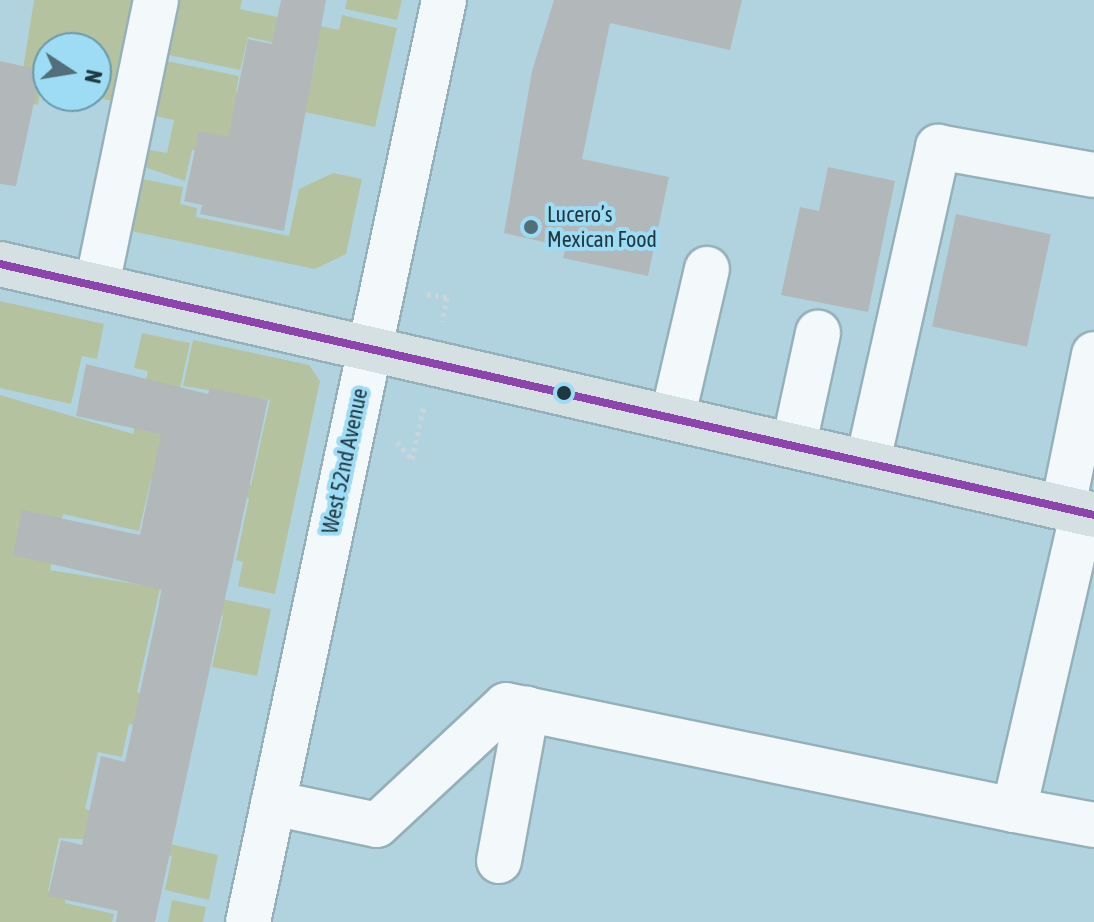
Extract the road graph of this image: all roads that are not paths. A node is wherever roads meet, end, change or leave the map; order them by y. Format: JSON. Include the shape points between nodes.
{"nodes":[{"id":1,"x":156,"y":0,"type":"edge"},
{"id":2,"x":444,"y":0,"type":"edge"},
{"id":3,"x":1094,"y":175,"type":"edge"},
{"id":4,"x":0,"y":264,"type":"edge"},
{"id":5,"x":707,"y":269,"type":"dead end"},
{"id":6,"x":97,"y":285,"type":"junction"},
{"id":7,"x":818,"y":333,"type":"dead end"},
{"id":8,"x":370,"y":343,"type":"junction"},
{"id":9,"x":1094,"y":355,"type":"edge"},
{"id":10,"x":673,"y":415,"type":"junction"},
{"id":11,"x":794,"y":444,"type":"junction"},
{"id":12,"x":868,"y":461,"type":"junction"},
{"id":13,"x":1080,"y":512,"type":"edge"},
{"id":14,"x":527,"y":709,"type":"junction"},
{"id":15,"x":273,"y":803,"type":"junction"},
{"id":16,"x":1014,"y":810,"type":"junction"},
{"id":17,"x":1094,"y":825,"type":"edge"},
{"id":18,"x":499,"y":861,"type":"dead end"},
{"id":19,"x":248,"y":922,"type":"edge"}],
"edges":[{"from":1,"to":6,"type":"street"},
{"from":2,"to":8,"type":"street","name":"West 52nd Avenue"},
{"from":3,"to":12,"type":"street","via":[[938,147]]},
{"from":4,"to":6,"type":"main road"},
{"from":5,"to":10,"type":"street"},
{"from":6,"to":8,"type":"main road"},
{"from":7,"to":11,"type":"street"},
{"from":8,"to":10,"type":"main road"},
{"from":8,"to":15,"type":"street","name":"West 52nd Avenue"},
{"from":9,"to":13,"type":"street"},
{"from":10,"to":11,"type":"main road"},
{"from":11,"to":12,"type":"main road"},
{"from":12,"to":13,"type":"main road"},
{"from":13,"to":16,"type":"street"},
{"from":14,"to":15,"type":"street","via":[[506,705],[377,825]]},
{"from":14,"to":16,"type":"street"},
{"from":14,"to":18,"type":"street"},
{"from":15,"to":19,"type":"street","name":"West 52nd Avenue"},
{"from":16,"to":17,"type":"street"}]}
